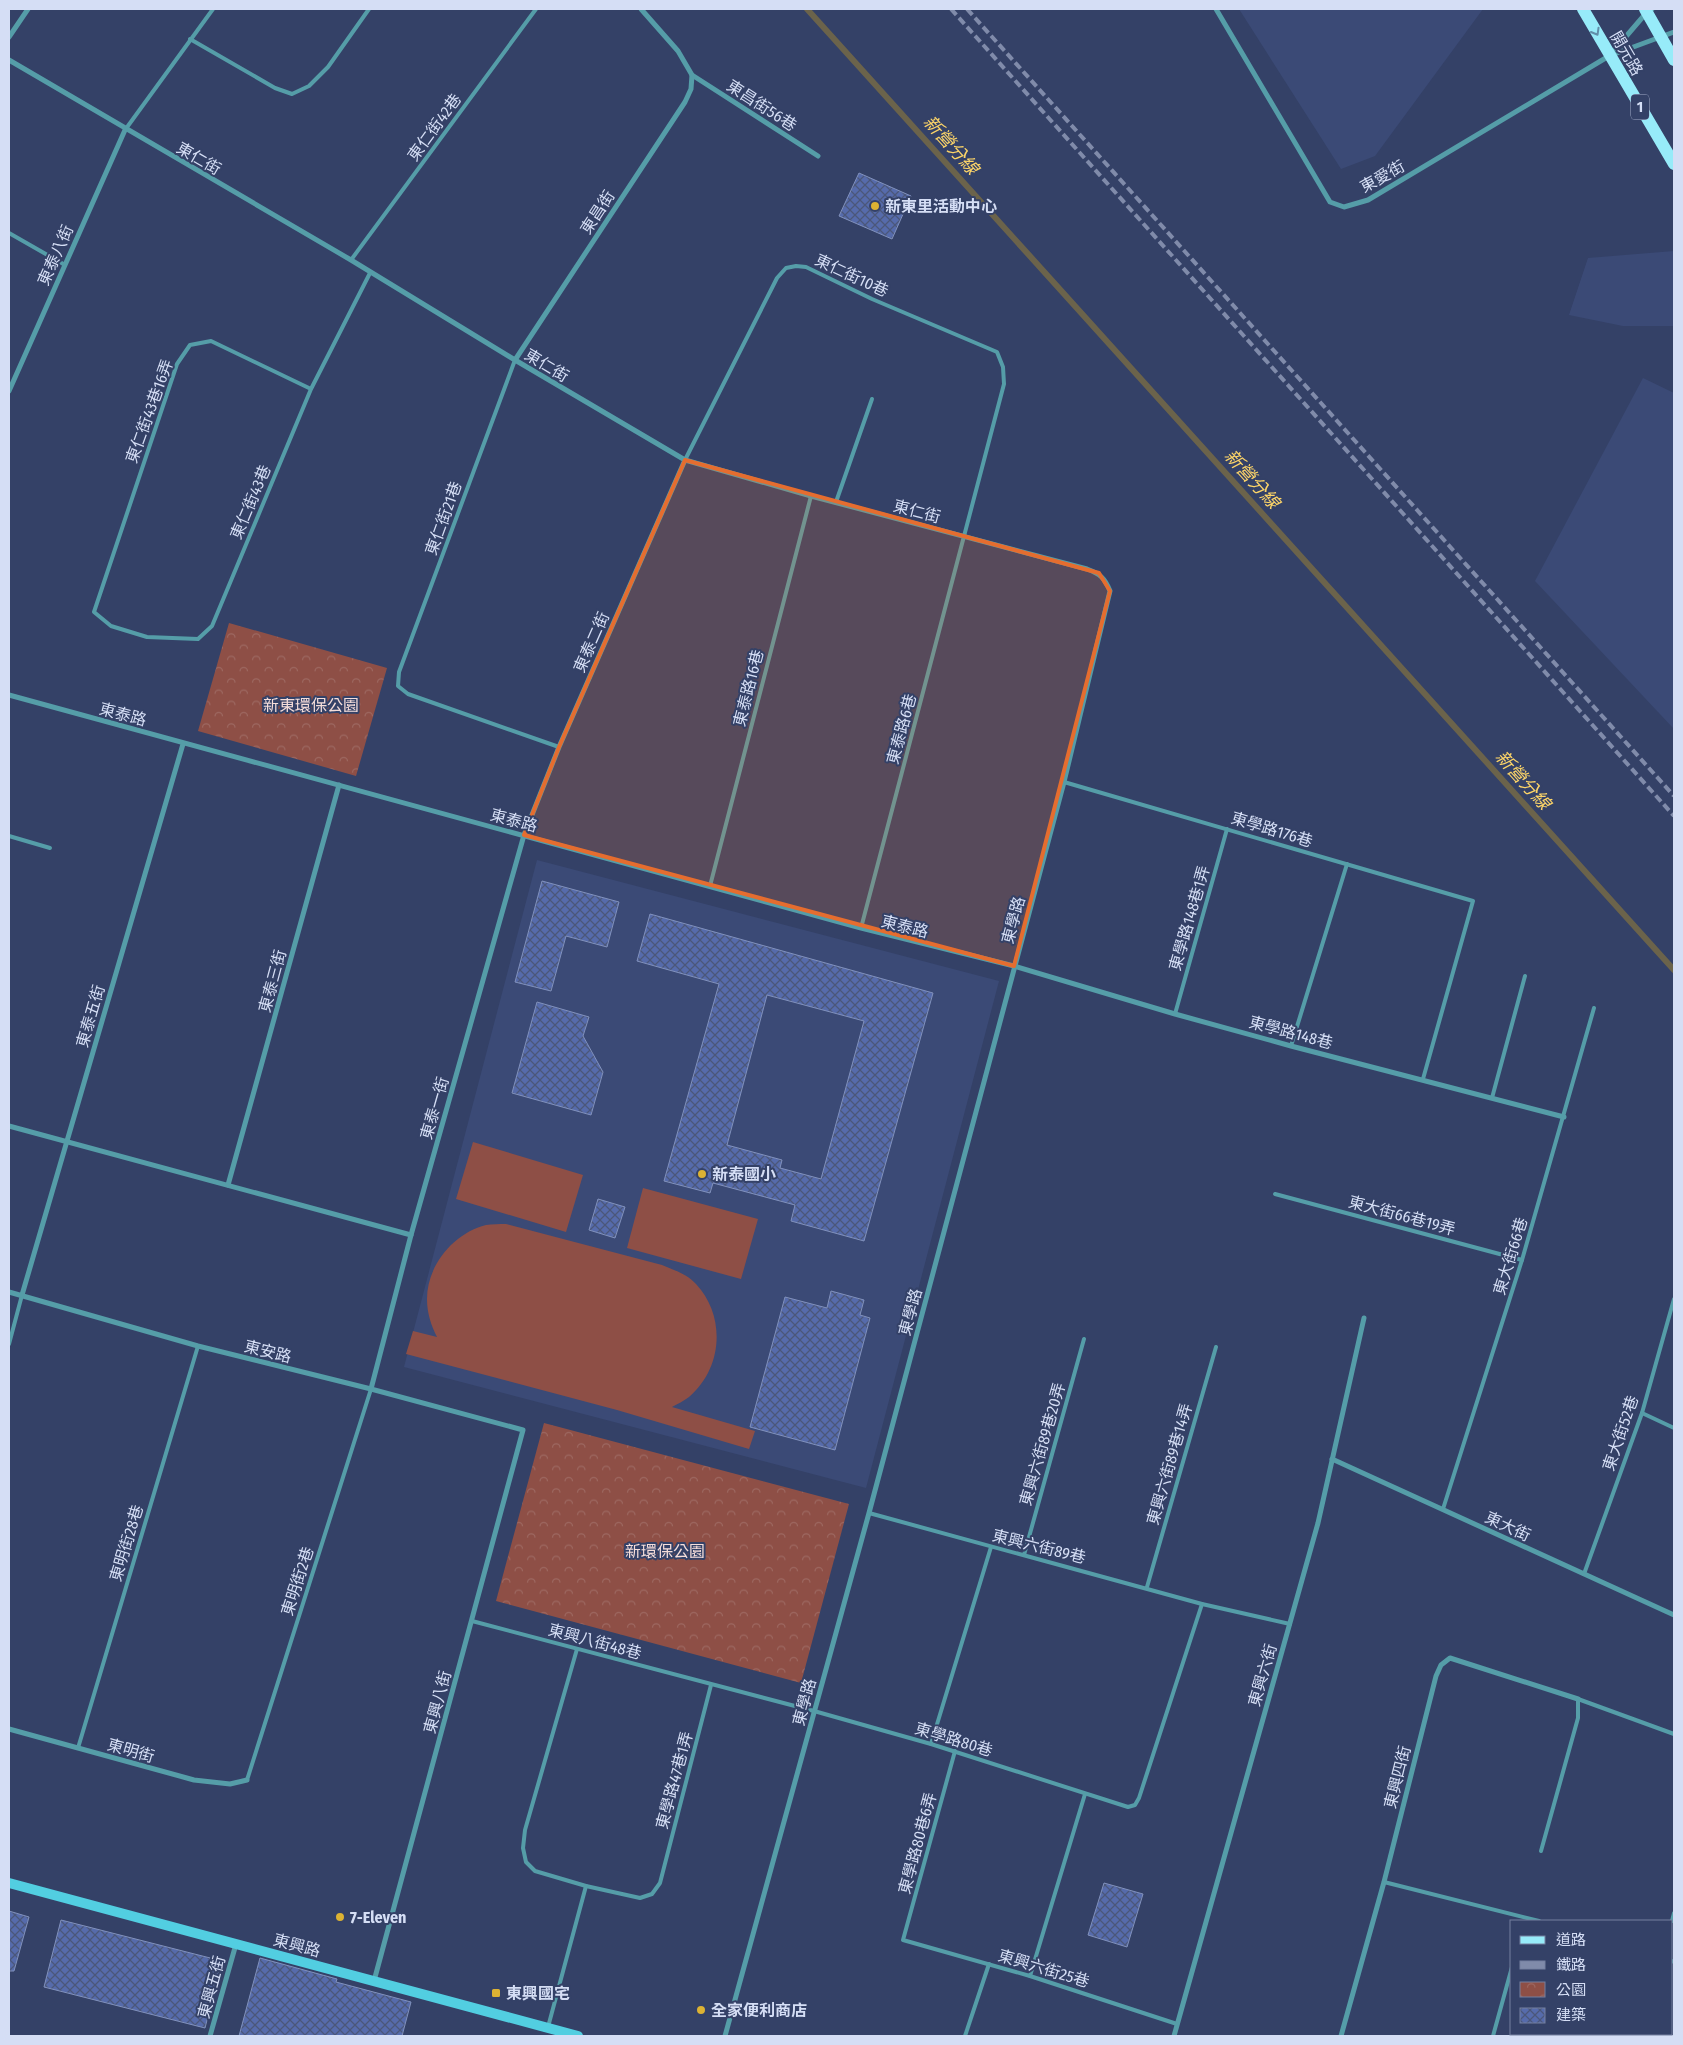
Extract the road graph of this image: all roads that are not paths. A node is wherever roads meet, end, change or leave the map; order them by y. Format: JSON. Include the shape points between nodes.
{"nodes":[{"id":1,"x":28,"y":9,"type":"edge"},
{"id":2,"x":213,"y":9,"type":"edge"},
{"id":3,"x":369,"y":9,"type":"edge"},
{"id":4,"x":536,"y":9,"type":"edge"},
{"id":5,"x":641,"y":9,"type":"edge"},
{"id":6,"x":1216,"y":9,"type":"edge"},
{"id":7,"x":1583,"y":9,"type":"edge"},
{"id":8,"x":1648,"y":10,"type":"edge"},
{"id":9,"x":1674,"y":32,"type":"edge"},
{"id":10,"x":9,"y":37,"type":"edge"},
{"id":11,"x":1662,"y":38,"type":"junction"},
{"id":12,"x":190,"y":40,"type":"junction"},
{"id":13,"x":1610,"y":56,"type":"junction"},
{"id":14,"x":9,"y":60,"type":"edge"},
{"id":15,"x":1674,"y":60,"type":"edge"},
{"id":16,"x":692,"y":75,"type":"junction"},
{"id":17,"x":125,"y":130,"type":"junction"},
{"id":18,"x":818,"y":156,"type":"dead end"},
{"id":19,"x":1673,"y":164,"type":"edge"},
{"id":20,"x":9,"y":233,"type":"edge"},
{"id":21,"x":351,"y":260,"type":"junction"},
{"id":22,"x":65,"y":265,"type":"junction"},
{"id":23,"x":370,"y":273,"type":"junction"},
{"id":24,"x":997,"y":352,"type":"joint"},
{"id":25,"x":515,"y":360,"type":"junction"},
{"id":26,"x":311,"y":389,"type":"junction"},
{"id":27,"x":9,"y":391,"type":"edge"},
{"id":28,"x":872,"y":398,"type":"dead end"},
{"id":29,"x":685,"y":460,"type":"junction"},
{"id":30,"x":811,"y":496,"type":"junction"},
{"id":31,"x":836,"y":502,"type":"junction"},
{"id":32,"x":964,"y":536,"type":"junction"},
{"id":33,"x":1110,"y":591,"type":"joint"},
{"id":34,"x":94,"y":612,"type":"joint"},
{"id":35,"x":9,"y":695,"type":"edge"},
{"id":36,"x":183,"y":744,"type":"junction"},
{"id":37,"x":559,"y":747,"type":"junction"},
{"id":38,"x":1064,"y":782,"type":"junction"},
{"id":39,"x":339,"y":785,"type":"junction"},
{"id":40,"x":1227,"y":829,"type":"junction"},
{"id":41,"x":524,"y":835,"type":"junction"},
{"id":42,"x":9,"y":836,"type":"edge"},
{"id":43,"x":50,"y":848,"type":"dead end"},
{"id":44,"x":1347,"y":864,"type":"junction"},
{"id":45,"x":710,"y":886,"type":"junction"},
{"id":46,"x":861,"y":928,"type":"junction"},
{"id":47,"x":1014,"y":966,"type":"junction"},
{"id":48,"x":1524,"y":976,"type":"dead end"},
{"id":49,"x":1594,"y":1008,"type":"dead end"},
{"id":50,"x":1175,"y":1014,"type":"junction"},
{"id":51,"x":1291,"y":1046,"type":"junction"},
{"id":52,"x":1423,"y":1079,"type":"junction"},
{"id":53,"x":1492,"y":1098,"type":"junction"},
{"id":54,"x":1564,"y":1117,"type":"junction"},
{"id":55,"x":9,"y":1126,"type":"edge"},
{"id":56,"x":67,"y":1141,"type":"junction"},
{"id":57,"x":228,"y":1184,"type":"junction"},
{"id":58,"x":1275,"y":1194,"type":"dead end"},
{"id":59,"x":411,"y":1235,"type":"junction"},
{"id":60,"x":1522,"y":1260,"type":"junction"},
{"id":61,"x":9,"y":1292,"type":"edge"},
{"id":62,"x":22,"y":1295,"type":"junction"},
{"id":63,"x":1674,"y":1299,"type":"edge"},
{"id":64,"x":1364,"y":1318,"type":"dead end"},
{"id":65,"x":1084,"y":1339,"type":"dead end"},
{"id":66,"x":9,"y":1344,"type":"edge"},
{"id":67,"x":198,"y":1346,"type":"junction"},
{"id":68,"x":1216,"y":1347,"type":"dead end"},
{"id":69,"x":371,"y":1389,"type":"junction"},
{"id":70,"x":1642,"y":1413,"type":"junction"},
{"id":71,"x":1674,"y":1428,"type":"edge"},
{"id":72,"x":523,"y":1430,"type":"joint"},
{"id":73,"x":1332,"y":1459,"type":"junction"},
{"id":74,"x":1443,"y":1509,"type":"junction"},
{"id":75,"x":869,"y":1514,"type":"junction"},
{"id":76,"x":991,"y":1547,"type":"junction"},
{"id":77,"x":1024,"y":1555,"type":"junction"},
{"id":78,"x":1584,"y":1574,"type":"junction"},
{"id":79,"x":1147,"y":1587,"type":"junction"},
{"id":80,"x":1202,"y":1604,"type":"junction"},
{"id":81,"x":1674,"y":1615,"type":"edge"},
{"id":82,"x":472,"y":1620,"type":"junction"},
{"id":83,"x":1290,"y":1624,"type":"junction"},
{"id":84,"x":577,"y":1649,"type":"junction"},
{"id":85,"x":711,"y":1685,"type":"junction"},
{"id":86,"x":1578,"y":1700,"type":"junction"},
{"id":87,"x":814,"y":1711,"type":"junction"},
{"id":88,"x":9,"y":1729,"type":"edge"},
{"id":89,"x":1674,"y":1734,"type":"edge"},
{"id":90,"x":931,"y":1744,"type":"junction"},
{"id":91,"x":78,"y":1748,"type":"junction"},
{"id":92,"x":955,"y":1751,"type":"junction"},
{"id":93,"x":247,"y":1780,"type":"joint"},
{"id":94,"x":1085,"y":1794,"type":"junction"},
{"id":95,"x":1541,"y":1852,"type":"dead end"},
{"id":96,"x":1384,"y":1882,"type":"junction"},
{"id":97,"x":9,"y":1883,"type":"edge"},
{"id":98,"x":586,"y":1886,"type":"junction"},
{"id":99,"x":1525,"y":1919,"type":"edge"},
{"id":100,"x":902,"y":1940,"type":"joint"},
{"id":101,"x":236,"y":1944,"type":"junction"},
{"id":102,"x":989,"y":1964,"type":"junction"},
{"id":103,"x":1510,"y":1974,"type":"edge"},
{"id":104,"x":1030,"y":1976,"type":"junction"},
{"id":105,"x":374,"y":1981,"type":"junction"},
{"id":106,"x":1177,"y":2024,"type":"junction"},
{"id":107,"x":548,"y":2028,"type":"junction"},
{"id":108,"x":210,"y":2036,"type":"edge"},
{"id":109,"x":578,"y":2036,"type":"edge"},
{"id":110,"x":724,"y":2036,"type":"edge"},
{"id":111,"x":965,"y":2036,"type":"edge"},
{"id":112,"x":1174,"y":2036,"type":"edge"},
{"id":113,"x":1341,"y":2036,"type":"edge"},
{"id":114,"x":1493,"y":2036,"type":"edge"}],
"edges":[{"from":1,"to":10,"type":"street"},
{"from":2,"to":12,"type":"lane"},
{"from":3,"to":12,"type":"lane","via":[[328,67],[309,86],[292,94],[274,88]]},
{"from":4,"to":21,"type":"lane","name":"東仁街42巷"},
{"from":5,"to":16,"type":"street","via":[[678,51]]},
{"from":6,"to":13,"type":"street","name":"東愛街","via":[[1330,202],[1344,207],[1368,200]]},
{"from":7,"to":13,"type":"main road","name":"開元路","number":"1","one_way":true},
{"from":8,"to":11,"type":"main road"},
{"from":8,"to":13,"type":"street"},
{"from":9,"to":11,"type":"street"},
{"from":11,"to":13,"type":"street"},
{"from":11,"to":15,"type":"main road"},
{"from":12,"to":17,"type":"lane"},
{"from":13,"to":19,"type":"main road","name":"開元路","number":"1"},
{"from":14,"to":17,"type":"street","name":"東仁街"},
{"from":16,"to":18,"type":"street","name":"東昌街56巷"},
{"from":16,"to":25,"type":"street","name":"東昌街","via":[[685,102]]},
{"from":17,"to":21,"type":"street","name":"東仁街"},
{"from":17,"to":22,"type":"street","name":"東泰八街"},
{"from":20,"to":22,"type":"lane"},
{"from":21,"to":23,"type":"street","name":"東仁街"},
{"from":22,"to":27,"type":"street","name":"東泰八街"},
{"from":23,"to":25,"type":"street","name":"東仁街"},
{"from":23,"to":26,"type":"lane","name":"東仁街43巷"},
{"from":24,"to":29,"type":"lane","name":"東仁街10巷","via":[[806,267],[786,268],[777,278]]},
{"from":24,"to":32,"type":"lane","name":"東泰路6巷","via":[[1004,367],[1004,384]]},
{"from":25,"to":29,"type":"street","name":"東仁街"},
{"from":25,"to":37,"type":"lane","name":"東仁街21巷","via":[[400,672],[398,686],[408,694]]},
{"from":26,"to":34,"type":"lane","name":"東仁街43巷","via":[[212,626],[198,638],[147,637],[111,626]]},
{"from":26,"to":34,"type":"lane","name":"東仁街43巷16弄","via":[[211,341],[190,344],[177,364]]},
{"from":28,"to":31,"type":"lane"},
{"from":29,"to":30,"type":"street","name":"東仁街"},
{"from":29,"to":37,"type":"street","name":"東泰二街"},
{"from":30,"to":31,"type":"street","name":"東仁街"},
{"from":30,"to":45,"type":"lane","name":"東泰路16巷"},
{"from":31,"to":32,"type":"street","name":"東仁街"},
{"from":32,"to":33,"type":"street","name":"東仁街","via":[[1093,571],[1106,581]]},
{"from":32,"to":46,"type":"lane","name":"東泰路6巷"},
{"from":33,"to":38,"type":"street","name":"東學路"},
{"from":35,"to":36,"type":"street","name":"東泰路"},
{"from":36,"to":39,"type":"street","name":"東泰路"},
{"from":36,"to":56,"type":"street","name":"東泰五街"},
{"from":37,"to":41,"type":"street","name":"東泰二街"},
{"from":38,"to":40,"type":"lane","name":"東學路176巷"},
{"from":38,"to":47,"type":"street","name":"東學路"},
{"from":39,"to":41,"type":"street","name":"東泰路"},
{"from":39,"to":57,"type":"street","name":"東泰三街"},
{"from":40,"to":44,"type":"lane","name":"東學路176巷"},
{"from":40,"to":50,"type":"lane","name":"東學路148巷1弄"},
{"from":41,"to":45,"type":"street","name":"東泰路"},
{"from":41,"to":59,"type":"street","name":"東泰一街"},
{"from":42,"to":43,"type":"lane"},
{"from":44,"to":51,"type":"lane"},
{"from":44,"to":52,"type":"lane","name":"東學路176巷","via":[[1473,901]]},
{"from":45,"to":46,"type":"street","name":"東泰路"},
{"from":46,"to":47,"type":"street","name":"東泰路"},
{"from":47,"to":50,"type":"street","name":"東學路148巷"},
{"from":47,"to":75,"type":"street","name":"東學路"},
{"from":48,"to":53,"type":"lane"},
{"from":49,"to":54,"type":"lane","name":"東大街66巷"},
{"from":50,"to":51,"type":"street","name":"東學路148巷"},
{"from":51,"to":52,"type":"street","name":"東學路148巷"},
{"from":52,"to":53,"type":"street","name":"東學路148巷"},
{"from":53,"to":54,"type":"street","name":"東學路148巷"},
{"from":54,"to":60,"type":"lane","name":"東大街66巷"},
{"from":55,"to":56,"type":"street"},
{"from":56,"to":57,"type":"street"},
{"from":56,"to":62,"type":"street","name":"東泰五街"},
{"from":57,"to":59,"type":"street"},
{"from":58,"to":60,"type":"lane","name":"東大街66巷19弄"},
{"from":59,"to":69,"type":"street","name":"東泰一街"},
{"from":60,"to":74,"type":"lane","name":"東大街66巷"},
{"from":61,"to":62,"type":"street","name":"東安路"},
{"from":62,"to":66,"type":"lane"},
{"from":62,"to":67,"type":"street","name":"東安路"},
{"from":63,"to":70,"type":"lane","name":"東大街52巷"},
{"from":64,"to":73,"type":"street","name":"東興六街"},
{"from":65,"to":77,"type":"lane","name":"東興六街89巷20弄"},
{"from":67,"to":69,"type":"street","name":"東安路"},
{"from":67,"to":91,"type":"lane","name":"東明街28巷"},
{"from":68,"to":79,"type":"lane","name":"東興六街89巷14弄"},
{"from":69,"to":72,"type":"street","name":"東安路"},
{"from":69,"to":93,"type":"lane","name":"東明街2巷"},
{"from":70,"to":71,"type":"lane"},
{"from":70,"to":78,"type":"lane","name":"東大街52巷"},
{"from":72,"to":82,"type":"street","name":"東興八街"},
{"from":73,"to":74,"type":"street","name":"東大街"},
{"from":73,"to":83,"type":"street","name":"東興六街"},
{"from":74,"to":78,"type":"street","name":"東大街"},
{"from":75,"to":76,"type":"lane","name":"東興六街89巷"},
{"from":75,"to":87,"type":"street","name":"東學路"},
{"from":76,"to":77,"type":"lane","name":"東興六街89巷"},
{"from":76,"to":90,"type":"lane"},
{"from":77,"to":79,"type":"lane","name":"東興六街89巷"},
{"from":78,"to":81,"type":"street","name":"東大街"},
{"from":79,"to":80,"type":"lane","name":"東興六街89巷"},
{"from":80,"to":83,"type":"lane","name":"東興六街89巷"},
{"from":80,"to":94,"type":"lane","via":[[1139,1798],[1128,1807]]},
{"from":82,"to":84,"type":"lane","name":"東興八街48巷"},
{"from":82,"to":105,"type":"street","name":"東興八街"},
{"from":83,"to":106,"type":"street","name":"東興六街"},
{"from":84,"to":85,"type":"lane","name":"東興八街48巷"},
{"from":84,"to":98,"type":"lane","via":[[525,1830],[523,1848],[526,1862],[536,1871]]},
{"from":85,"to":87,"type":"lane","name":"東興八街48巷"},
{"from":85,"to":98,"type":"lane","name":"東學路47巷1弄","via":[[660,1883],[652,1894],[640,1898]]},
{"from":86,"to":89,"type":"lane"},
{"from":86,"to":95,"type":"lane","via":[[1578,1718]]},
{"from":86,"to":96,"type":"street","name":"東興四街","via":[[1450,1658],[1441,1665]]},
{"from":87,"to":90,"type":"lane","name":"東學路80巷"},
{"from":87,"to":110,"type":"street","name":"東學路"},
{"from":88,"to":91,"type":"street","name":"東明街"},
{"from":90,"to":92,"type":"lane","name":"東學路80巷"},
{"from":91,"to":93,"type":"street","name":"東明街","via":[[204,1782],[230,1784]]},
{"from":92,"to":94,"type":"lane","name":"東學路80巷"},
{"from":92,"to":100,"type":"lane","name":"東學路80巷6弄"},
{"from":94,"to":104,"type":"lane"},
{"from":96,"to":99,"type":"lane"},
{"from":96,"to":113,"type":"street","name":"東興四街"},
{"from":97,"to":101,"type":"street","name":"東興路"},
{"from":98,"to":107,"type":"lane"},
{"from":100,"to":102,"type":"lane","name":"東興六街25巷"},
{"from":101,"to":105,"type":"street","name":"東興路"},
{"from":101,"to":108,"type":"street","name":"東興五街"},
{"from":102,"to":104,"type":"lane","name":"東興六街25巷"},
{"from":102,"to":111,"type":"lane"},
{"from":103,"to":114,"type":"lane"},
{"from":104,"to":106,"type":"lane","name":"東興六街25巷"},
{"from":105,"to":107,"type":"street","name":"東興路"},
{"from":106,"to":112,"type":"street","name":"東興六街"},
{"from":107,"to":109,"type":"street","name":"東興路"}]}
